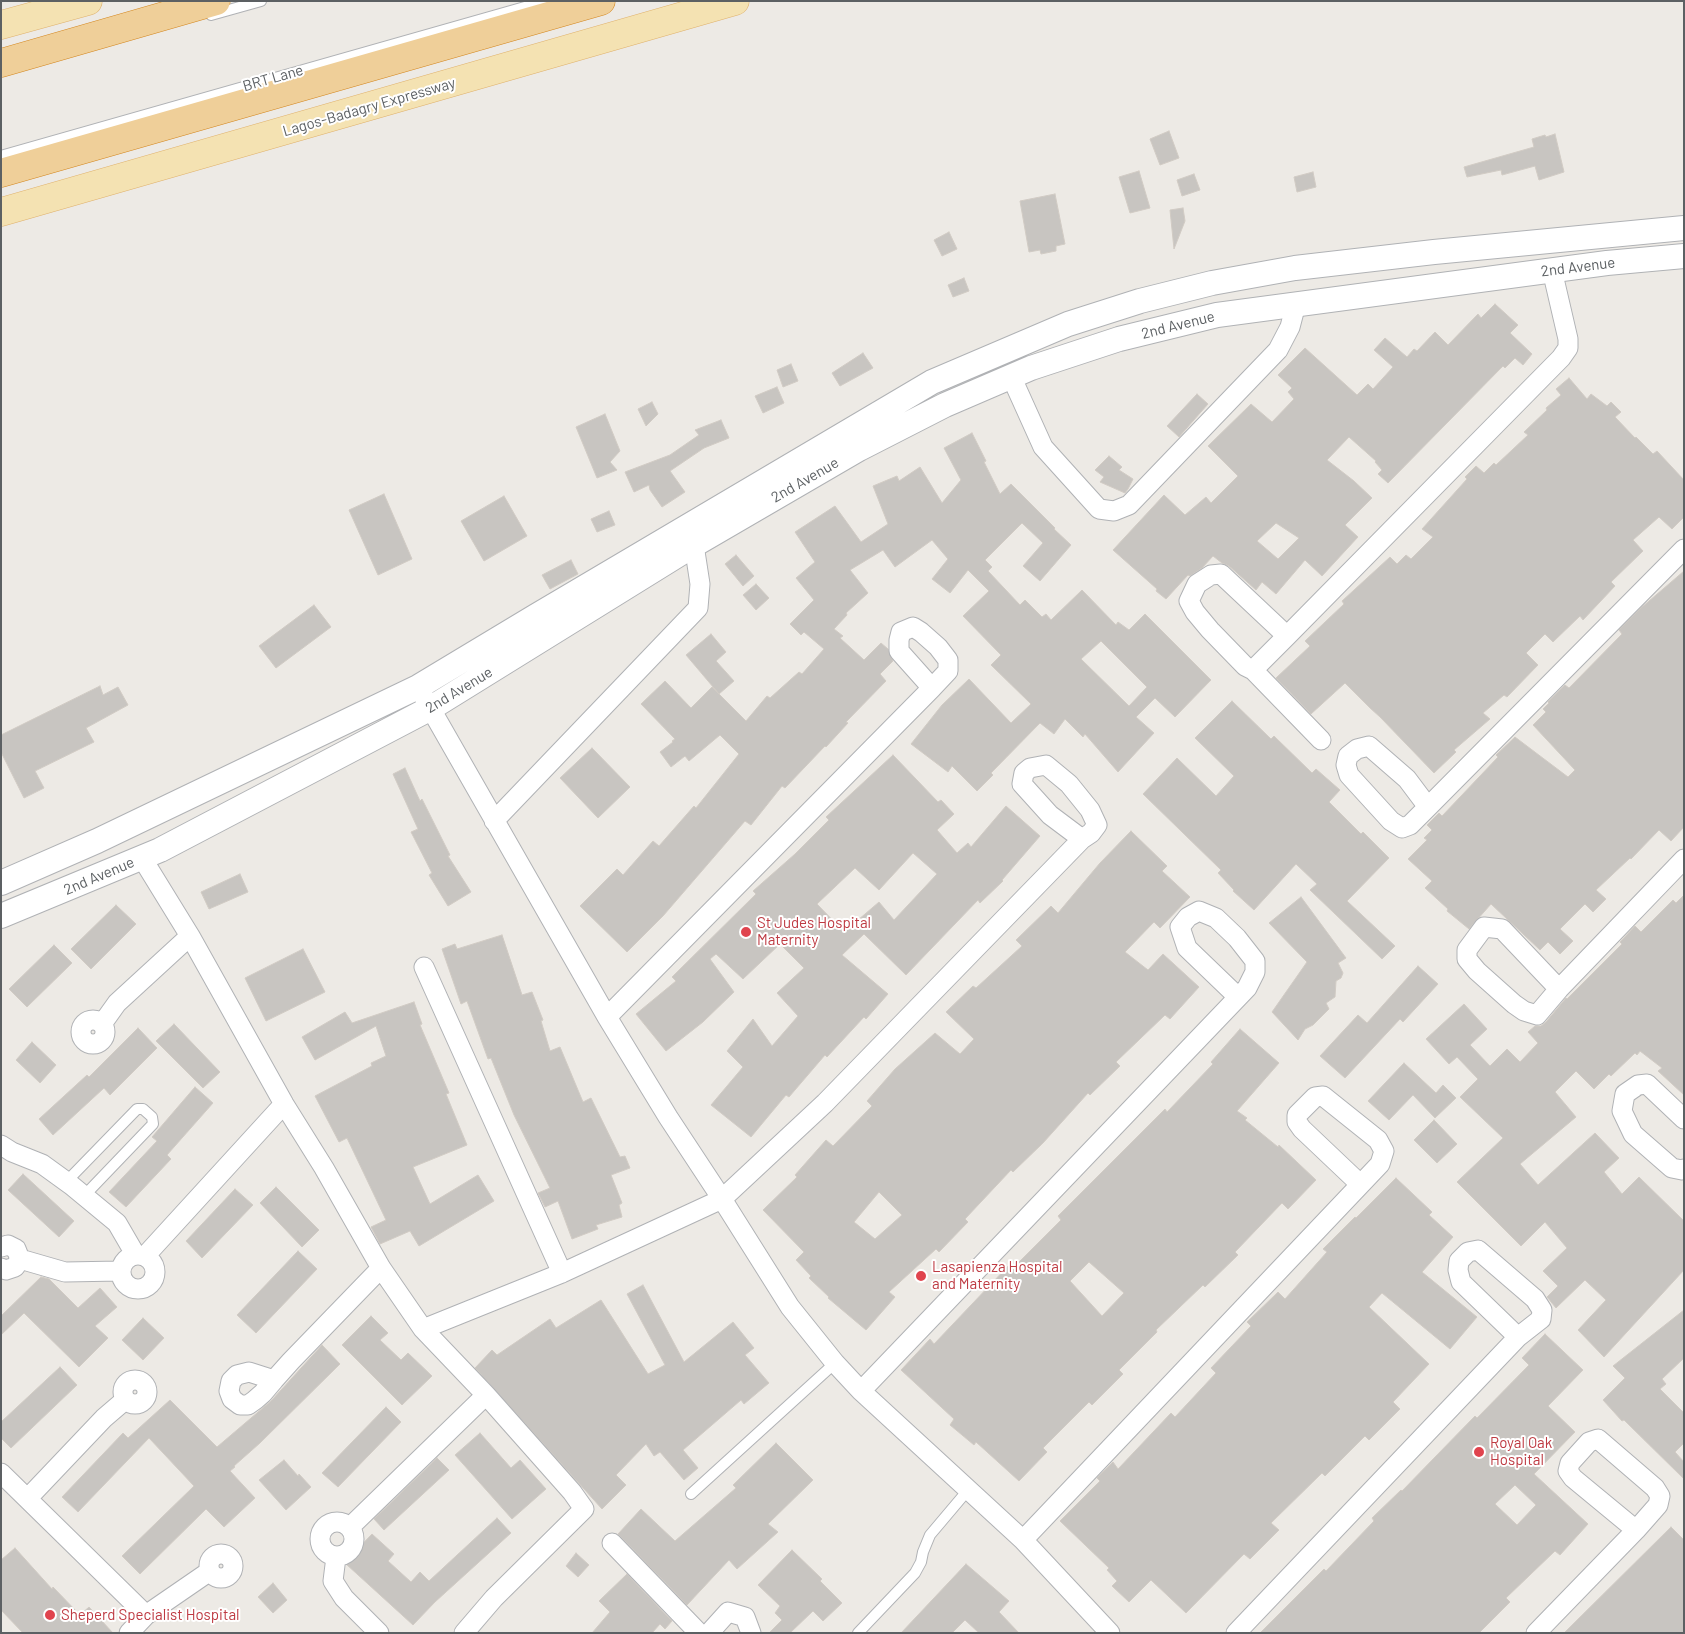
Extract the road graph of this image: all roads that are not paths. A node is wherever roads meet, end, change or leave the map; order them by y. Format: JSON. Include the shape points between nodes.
{"nodes":[{"id":1,"x":88,"y":1,"type":"edge"},
{"id":2,"x":261,"y":1,"type":"edge"},
{"id":3,"x":546,"y":1,"type":"edge"},
{"id":4,"x":601,"y":1,"type":"edge"},
{"id":5,"x":736,"y":1,"type":"edge"},
{"id":6,"x":209,"y":10,"type":"edge"},
{"id":7,"x":1,"y":25,"type":"edge"},
{"id":8,"x":1,"y":63,"type":"edge"},
{"id":9,"x":1,"y":156,"type":"edge"},
{"id":10,"x":1,"y":173,"type":"edge"},
{"id":11,"x":1,"y":212,"type":"edge"},
{"id":12,"x":1684,"y":228,"type":"edge"},
{"id":13,"x":1684,"y":256,"type":"edge"},
{"id":14,"x":1552,"y":270,"type":"junction"},
{"id":15,"x":1296,"y":304,"type":"junction"},
{"id":16,"x":1012,"y":376,"type":"junction"},
{"id":17,"x":694,"y":545,"type":"junction"},
{"id":18,"x":1684,"y":548,"type":"edge"},
{"id":19,"x":1288,"y":636,"type":"junction"},
{"id":20,"x":1253,"y":670,"type":"junction"},
{"id":21,"x":418,"y":688,"type":"junction"},
{"id":22,"x":932,"y":688,"type":"dead end"},
{"id":23,"x":431,"y":708,"type":"junction"},
{"id":24,"x":1321,"y":740,"type":"dead end"},
{"id":25,"x":1428,"y":807,"type":"junction"},
{"id":26,"x":494,"y":821,"type":"junction"},
{"id":27,"x":1082,"y":839,"type":"dead end"},
{"id":28,"x":142,"y":858,"type":"junction"},
{"id":29,"x":1684,"y":859,"type":"edge"},
{"id":30,"x":1,"y":883,"type":"edge"},
{"id":31,"x":1,"y":916,"type":"edge"},
{"id":32,"x":190,"y":936,"type":"junction"},
{"id":33,"x":424,"y":967,"type":"dead end"},
{"id":34,"x":1559,"y":989,"type":"junction"},
{"id":35,"x":1238,"y":997,"type":"junction"},
{"id":36,"x":607,"y":1017,"type":"junction"},
{"id":37,"x":102,"y":1024,"type":"dead end"},
{"id":38,"x":284,"y":1104,"type":"junction"},
{"id":39,"x":1684,"y":1119,"type":"edge"},
{"id":40,"x":1,"y":1145,"type":"edge"},
{"id":41,"x":1684,"y":1169,"type":"edge"},
{"id":42,"x":66,"y":1182,"type":"junction"},
{"id":43,"x":1360,"y":1184,"type":"junction"},
{"id":44,"x":84,"y":1196,"type":"junction"},
{"id":45,"x":722,"y":1199,"type":"junction"},
{"id":46,"x":1,"y":1247,"type":"edge"},
{"id":47,"x":140,"y":1255,"type":"junction"},
{"id":48,"x":20,"y":1259,"type":"junction"},
{"id":49,"x":1,"y":1268,"type":"edge"},
{"id":50,"x":381,"y":1268,"type":"junction"},
{"id":51,"x":120,"y":1271,"type":"junction"},
{"id":52,"x":562,"y":1273,"type":"junction"},
{"id":53,"x":423,"y":1329,"type":"junction"},
{"id":54,"x":1518,"y":1337,"type":"junction"},
{"id":55,"x":835,"y":1362,"type":"junction"},
{"id":56,"x":274,"y":1380,"type":"dead end"},
{"id":57,"x":861,"y":1391,"type":"junction"},
{"id":58,"x":486,"y":1395,"type":"junction"},
{"id":59,"x":125,"y":1400,"type":"dead end"},
{"id":60,"x":1,"y":1473,"type":"edge"},
{"id":61,"x":968,"y":1490,"type":"junction"},
{"id":62,"x":691,"y":1494,"type":"dead end"},
{"id":63,"x":28,"y":1498,"type":"junction"},
{"id":64,"x":350,"y":1527,"type":"junction"},
{"id":65,"x":1636,"y":1530,"type":"junction"},
{"id":66,"x":1023,"y":1540,"type":"junction"},
{"id":67,"x":612,"y":1543,"type":"dead end"},
{"id":68,"x":336,"y":1557,"type":"junction"},
{"id":69,"x":210,"y":1571,"type":"dead end"},
{"id":70,"x":146,"y":1615,"type":"junction"},
{"id":71,"x":129,"y":1633,"type":"edge"},
{"id":72,"x":379,"y":1633,"type":"edge"},
{"id":73,"x":464,"y":1633,"type":"edge"},
{"id":74,"x":699,"y":1633,"type":"edge"},
{"id":75,"x":709,"y":1633,"type":"edge"},
{"id":76,"x":751,"y":1633,"type":"edge"},
{"id":77,"x":858,"y":1633,"type":"edge"},
{"id":78,"x":1110,"y":1633,"type":"edge"},
{"id":79,"x":1236,"y":1633,"type":"edge"},
{"id":80,"x":1536,"y":1633,"type":"edge"}],
"edges":[{"from":1,"to":7,"type":"main road"},
{"from":2,"to":6,"type":"lane"},
{"from":3,"to":9,"type":"lane","name":"BRT Lane"},
{"from":4,"to":10,"type":"highway"},
{"from":5,"to":11,"type":"main road","name":"Lagos-Badagry Expressway"},
{"from":6,"to":8,"type":"highway"},
{"from":12,"to":21,"type":"street","name":"2nd Avenue","via":[[1295,268],[1149,298],[1068,324],[932,382]]},
{"from":13,"to":14,"type":"street","name":"2nd Avenue"},
{"from":14,"to":15,"type":"street","name":"2nd Avenue"},
{"from":14,"to":19,"type":"street","via":[[1568,339],[1568,348],[1561,358]]},
{"from":15,"to":16,"type":"street","name":"2nd Avenue","via":[[1208,317],[1120,339]]},
{"from":15,"to":16,"type":"street","via":[[1290,327],[1278,350],[1129,505],[1114,511],[1099,509],[1043,447]]},
{"from":16,"to":17,"type":"street","name":"2nd Avenue","via":[[945,405],[859,449]]},
{"from":17,"to":23,"type":"street","name":"2nd Avenue"},
{"from":17,"to":26,"type":"street","via":[[700,584],[698,608]]},
{"from":18,"to":25,"type":"street"},
{"from":19,"to":20,"type":"street"},
{"from":19,"to":20,"type":"street","via":[[1220,574],[1197,584],[1189,601],[1194,612],[1245,666]]},
{"from":20,"to":24,"type":"street"},
{"from":21,"to":23,"type":"street"},
{"from":21,"to":30,"type":"street","name":"2nd Avenue","via":[[98,841]]},
{"from":22,"to":36,"type":"street"},
{"from":23,"to":26,"type":"street"},
{"from":23,"to":28,"type":"street","name":"2nd Avenue"},
{"from":25,"to":25,"type":"street","via":[[1410,825],[1402,828],[1391,821],[1350,775],[1346,765],[1348,756],[1357,748],[1369,746],[1407,779]]},
{"from":26,"to":36,"type":"street"},
{"from":27,"to":45,"type":"street","via":[[825,1103]]},
{"from":28,"to":31,"type":"street","name":"2nd Avenue"},
{"from":28,"to":32,"type":"street"},
{"from":29,"to":34,"type":"street"},
{"from":32,"to":37,"type":"street","via":[[117,1003]]},
{"from":32,"to":38,"type":"street"},
{"from":33,"to":52,"type":"street"},
{"from":34,"to":34,"type":"street","via":[[1537,1015],[1524,1011],[1477,971],[1467,959],[1467,950],[1484,927],[1502,930]]},
{"from":35,"to":35,"type":"street","via":[[1256,972],[1255,961],[1216,918],[1199,911],[1188,916],[1180,927],[1187,948]]},
{"from":35,"to":57,"type":"street"},
{"from":36,"to":45,"type":"street"},
{"from":38,"to":47,"type":"street"},
{"from":38,"to":50,"type":"street"},
{"from":39,"to":41,"type":"street","via":[[1647,1084],[1638,1085],[1625,1094],[1622,1112],[1633,1134],[1672,1168]]},
{"from":40,"to":42,"type":"street","via":[[42,1164]]},
{"from":42,"to":44,"type":"street"},
{"from":42,"to":44,"type":"lane","via":[[137,1109],[143,1109],[152,1117],[153,1124]]},
{"from":43,"to":43,"type":"street","via":[[1380,1164],[1384,1152],[1378,1140],[1323,1096],[1316,1097],[1297,1115],[1297,1122]]},
{"from":43,"to":66,"type":"street"},
{"from":44,"to":47,"type":"street","via":[[117,1223]]},
{"from":45,"to":52,"type":"street"},
{"from":45,"to":55,"type":"street","via":[[790,1307]]},
{"from":46,"to":48,"type":"street","via":[[8,1245],[16,1249]]},
{"from":47,"to":51,"type":"street","via":[[124,1260]]},
{"from":47,"to":51,"type":"street","via":[[155,1265],[155,1277],[147,1287],[135,1290],[124,1283]]},
{"from":48,"to":49,"type":"street","via":[[15,1267]]},
{"from":48,"to":51,"type":"street","via":[[65,1272]]},
{"from":50,"to":53,"type":"street"},
{"from":50,"to":56,"type":"street"},
{"from":52,"to":53,"type":"street"},
{"from":53,"to":58,"type":"street"},
{"from":54,"to":54,"type":"street","via":[[1541,1319],[1542,1310],[1535,1299],[1478,1250],[1468,1252],[1459,1261],[1461,1282]]},
{"from":54,"to":79,"type":"street"},
{"from":55,"to":57,"type":"street"},
{"from":55,"to":62,"type":"lane"},
{"from":57,"to":61,"type":"street"},
{"from":58,"to":64,"type":"street"},
{"from":58,"to":73,"type":"street","via":[[584,1509],[494,1598]]},
{"from":59,"to":63,"type":"street"},
{"from":60,"to":63,"type":"street"},
{"from":61,"to":66,"type":"street"},
{"from":61,"to":77,"type":"lane","via":[[930,1535],[915,1573]]},
{"from":63,"to":70,"type":"street"},
{"from":64,"to":68,"type":"street","via":[[355,1540],[349,1552]]},
{"from":64,"to":68,"type":"street","via":[[337,1521],[324,1526],[318,1539],[323,1552]]},
{"from":65,"to":65,"type":"street","via":[[1658,1505],[1660,1496],[1655,1488],[1598,1439],[1589,1442],[1570,1463],[1568,1471]]},
{"from":65,"to":80,"type":"street"},
{"from":66,"to":78,"type":"street"},
{"from":67,"to":74,"type":"street"},
{"from":68,"to":72,"type":"street","via":[[334,1581],[344,1598]]},
{"from":69,"to":70,"type":"street"},
{"from":70,"to":71,"type":"street"},
{"from":75,"to":76,"type":"street","via":[[728,1612],[745,1617]]}]}
